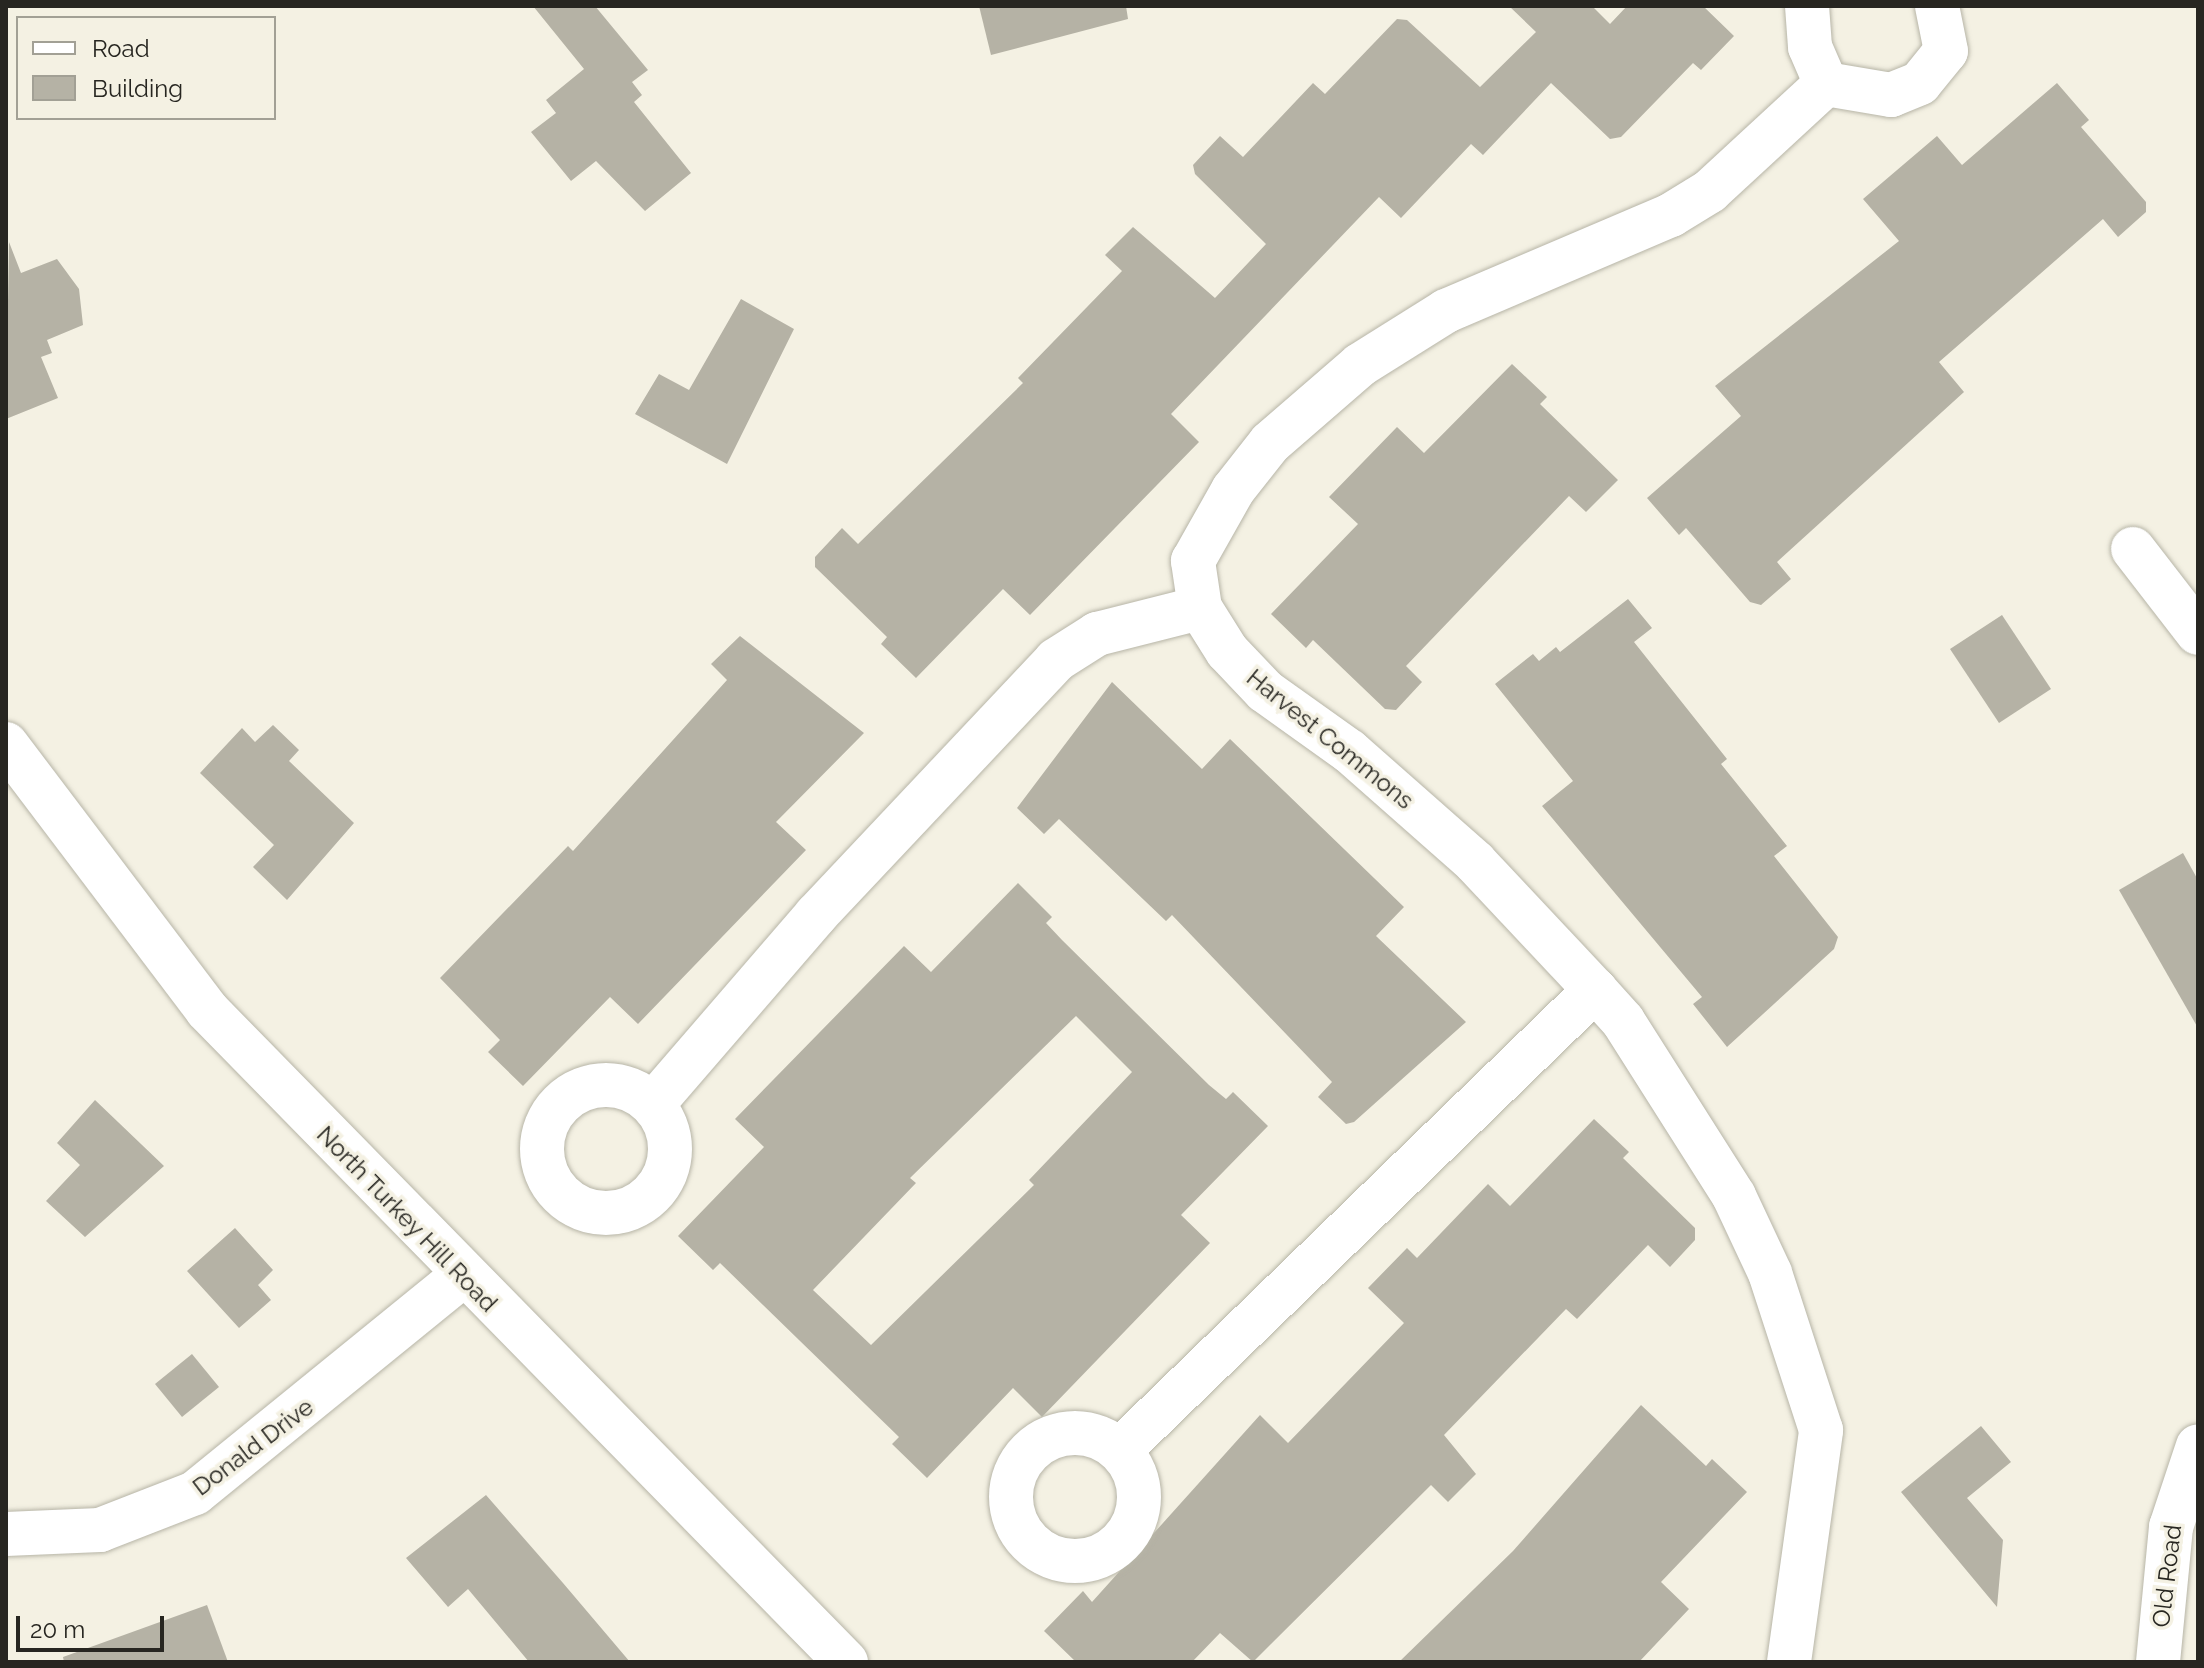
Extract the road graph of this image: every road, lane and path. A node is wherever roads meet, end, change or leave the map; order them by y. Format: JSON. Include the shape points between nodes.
{"nodes":[{"id":1,"x":1807,"y":6,"type":"edge"},
{"id":2,"x":1937,"y":6,"type":"edge"},
{"id":3,"x":1826,"y":84,"type":"junction"},
{"id":4,"x":2133,"y":549,"type":"dead end"},
{"id":5,"x":1200,"y":608,"type":"junction"},
{"id":6,"x":2198,"y":633,"type":"edge"},
{"id":7,"x":6,"y":744,"type":"edge"},
{"id":8,"x":1595,"y":990,"type":"junction"},
{"id":9,"x":653,"y":1104,"type":"dead end"},
{"id":10,"x":462,"y":1276,"type":"junction"},
{"id":11,"x":1802,"y":1375,"type":"junction"},
{"id":12,"x":2198,"y":1446,"type":"edge"},
{"id":13,"x":1121,"y":1449,"type":"dead end"},
{"id":14,"x":6,"y":1534,"type":"edge"},
{"id":15,"x":846,"y":1662,"type":"edge"},
{"id":16,"x":1757,"y":1662,"type":"edge"},
{"id":17,"x":1789,"y":1662,"type":"edge"},
{"id":18,"x":2158,"y":1662,"type":"edge"}],
"edges":[{"from":1,"to":3,"type":"street","via":[[1810,47]]},
{"from":2,"to":3,"type":"street","via":[[1946,51],[1920,83],[1891,95]]},
{"from":3,"to":5,"type":"street","name":"Harvest Commons","via":[[1710,191],[1404,332],[1312,402],[1233,490],[1204,538],[1193,561]]},
{"from":4,"to":6,"type":"street"},
{"from":5,"to":8,"type":"street","name":"Harvest Commons","via":[[1265,691],[1349,751],[1475,862]]},
{"from":5,"to":9,"type":"street","via":[[1097,634],[1056,660],[816,915]]},
{"from":7,"to":10,"type":"street","name":"North Turkey Hill Road","via":[[207,1010]]},
{"from":8,"to":11,"type":"street","name":"Harvest Commons","via":[[1623,1021],[1734,1196],[1770,1273]]},
{"from":8,"to":13,"type":"street"},
{"from":10,"to":14,"type":"street","name":"Donald Drive","via":[[195,1493],[100,1530]]},
{"from":10,"to":15,"type":"street","name":"North Turkey Hill Road"},
{"from":11,"to":16,"type":"street","name":"Harvest Commons","via":[[1796,1469]]},
{"from":11,"to":17,"type":"street","name":"Harvest Commons","via":[[1821,1430]]},
{"from":12,"to":18,"type":"street","name":"Old Road","via":[[2171,1527]]}]}
